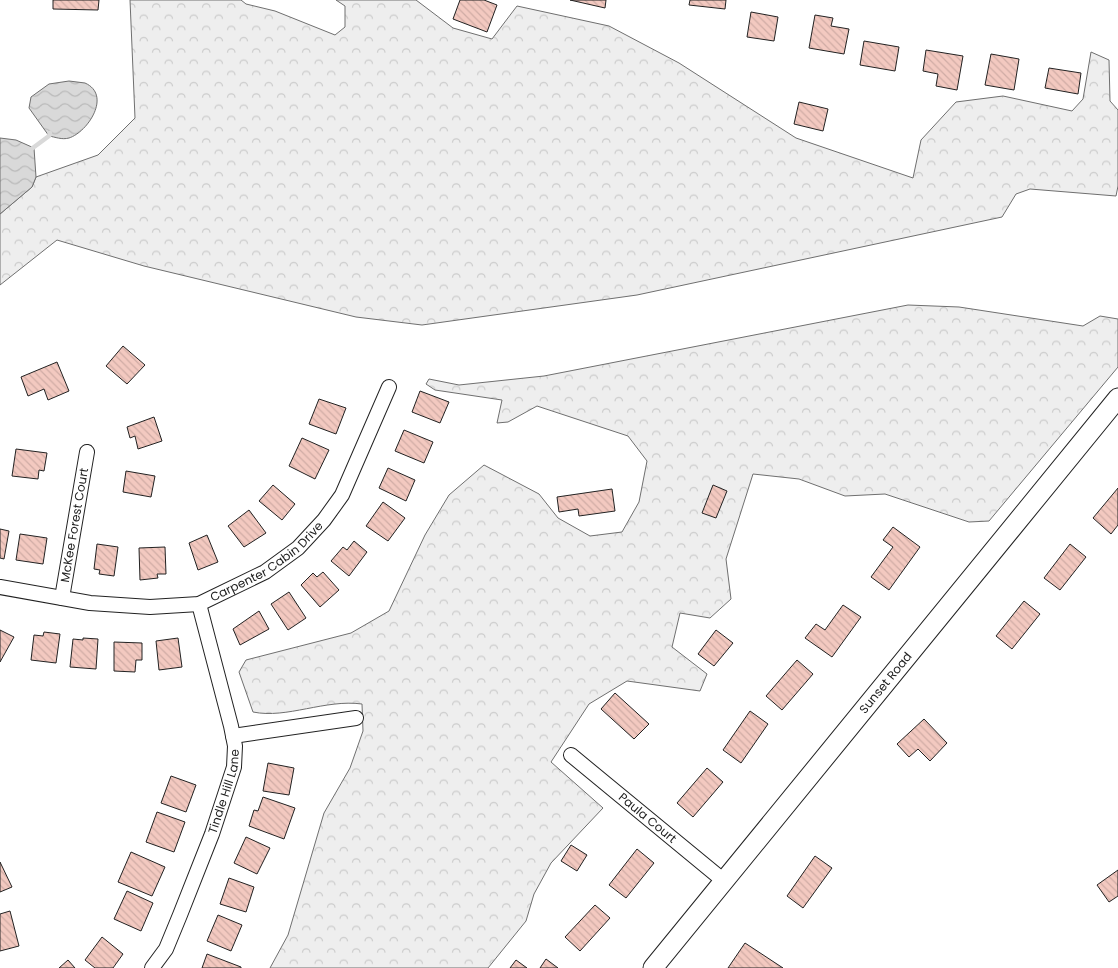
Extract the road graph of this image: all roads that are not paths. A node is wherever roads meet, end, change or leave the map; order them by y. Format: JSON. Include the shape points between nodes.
{"nodes":[{"id":1,"x":389,"y":387,"type":"dead end"},
{"id":2,"x":1118,"y":398,"type":"edge"},
{"id":3,"x":87,"y":452,"type":"dead end"},
{"id":4,"x":0,"y":587,"type":"edge"},
{"id":5,"x":62,"y":598,"type":"junction"},
{"id":6,"x":199,"y":604,"type":"junction"},
{"id":7,"x":356,"y":718,"type":"dead end"},
{"id":8,"x":233,"y":736,"type":"junction"},
{"id":9,"x":572,"y":755,"type":"dead end"},
{"id":10,"x":724,"y":881,"type":"junction"},
{"id":11,"x":152,"y":968,"type":"edge"},
{"id":12,"x":653,"y":968,"type":"edge"}],
"edges":[{"from":1,"to":6,"type":"street","name":"Carpenter Cabin Drive","via":[[342,495],[324,520],[298,548],[265,572]]},
{"from":2,"to":10,"type":"main road","name":"Sunset Road"},
{"from":3,"to":5,"type":"street","name":"McKee Forest Court"},
{"from":4,"to":5,"type":"street","name":"Carpenter Cabin Drive"},
{"from":5,"to":6,"type":"street","name":"Carpenter Cabin Drive","via":[[124,606]]},
{"from":6,"to":8,"type":"street","name":"Tindle Hill Lane"},
{"from":7,"to":8,"type":"street"},
{"from":8,"to":11,"type":"street","name":"Tindle Hill Lane","via":[[234,767],[225,797],[166,949]]},
{"from":9,"to":10,"type":"street","name":"Paula Court"},
{"from":10,"to":12,"type":"main road","name":"Sunset Road"}]}
